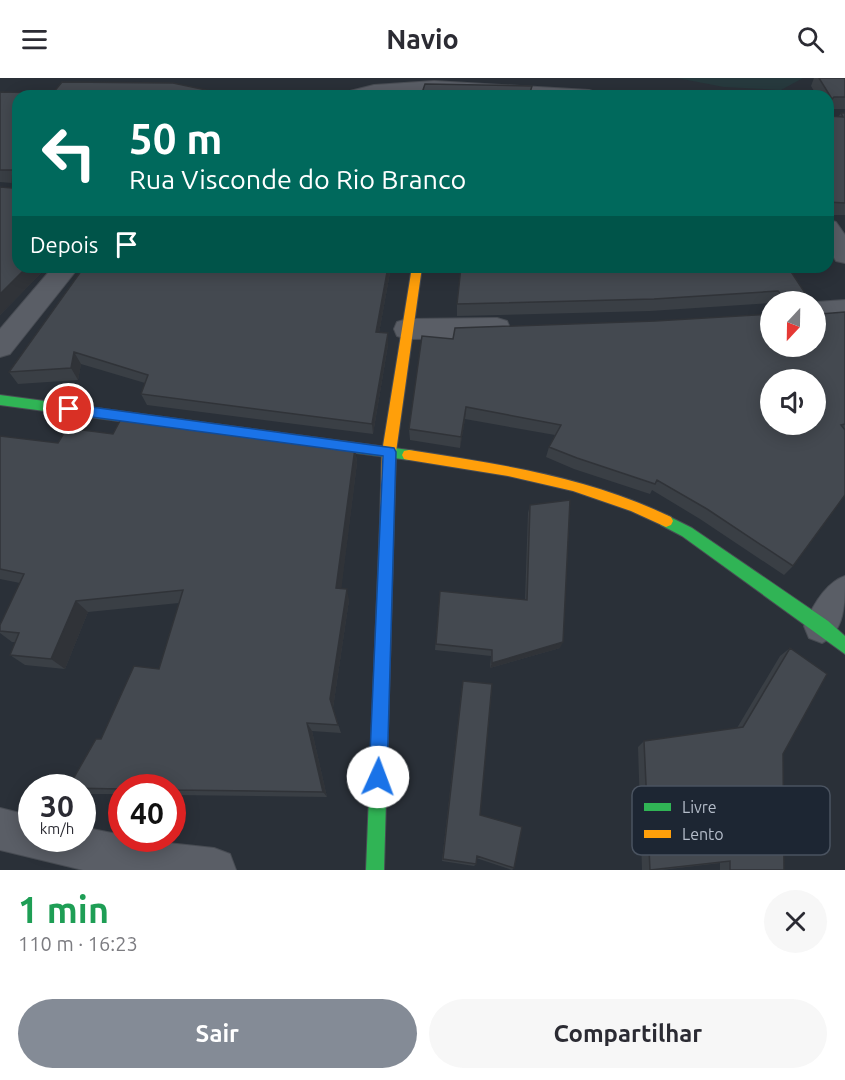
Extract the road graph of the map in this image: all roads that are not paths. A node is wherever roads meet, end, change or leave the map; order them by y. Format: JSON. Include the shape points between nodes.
{"nodes":[{"id":1,"x":357,"y":88,"type":"edge"},
{"id":2,"x":515,"y":90,"type":"edge"},
{"id":3,"x":62,"y":273,"type":"edge"},
{"id":4,"x":416,"y":273,"type":"edge"},
{"id":5,"x":845,"y":309,"type":"edge"},
{"id":6,"x":826,"y":310,"type":"edge"},
{"id":7,"x":523,"y":327,"type":"edge"},
{"id":8,"x":407,"y":329,"type":"junction"},
{"id":9,"x":0,"y":347,"type":"edge"},
{"id":10,"x":0,"y":400,"type":"edge"},
{"id":11,"x":389,"y":452,"type":"junction"},
{"id":12,"x":845,"y":592,"type":"edge"},
{"id":13,"x":833,"y":636,"type":"edge"},
{"id":14,"x":0,"y":829,"type":"edge"},
{"id":15,"x":18,"y":834,"type":"edge"},
{"id":16,"x":96,"y":851,"type":"edge"},
{"id":17,"x":214,"y":870,"type":"edge"},
{"id":18,"x":375,"y":870,"type":"edge"}],
"edges":[{"from":1,"to":2,"type":"street","via":[[403,85]]},
{"from":3,"to":9,"type":"street"},
{"from":4,"to":8,"type":"street"},
{"from":5,"to":6,"type":"street"},
{"from":7,"to":8,"type":"street"},
{"from":8,"to":11,"type":"street"},
{"from":10,"to":11,"type":"street"},
{"from":11,"to":13,"type":"street","via":[[537,476],[643,508],[687,532]]},
{"from":11,"to":18,"type":"street"},
{"from":12,"to":13,"type":"street"},
{"from":14,"to":15,"type":"street"},
{"from":16,"to":17,"type":"street","via":[[155,864]]}]}
